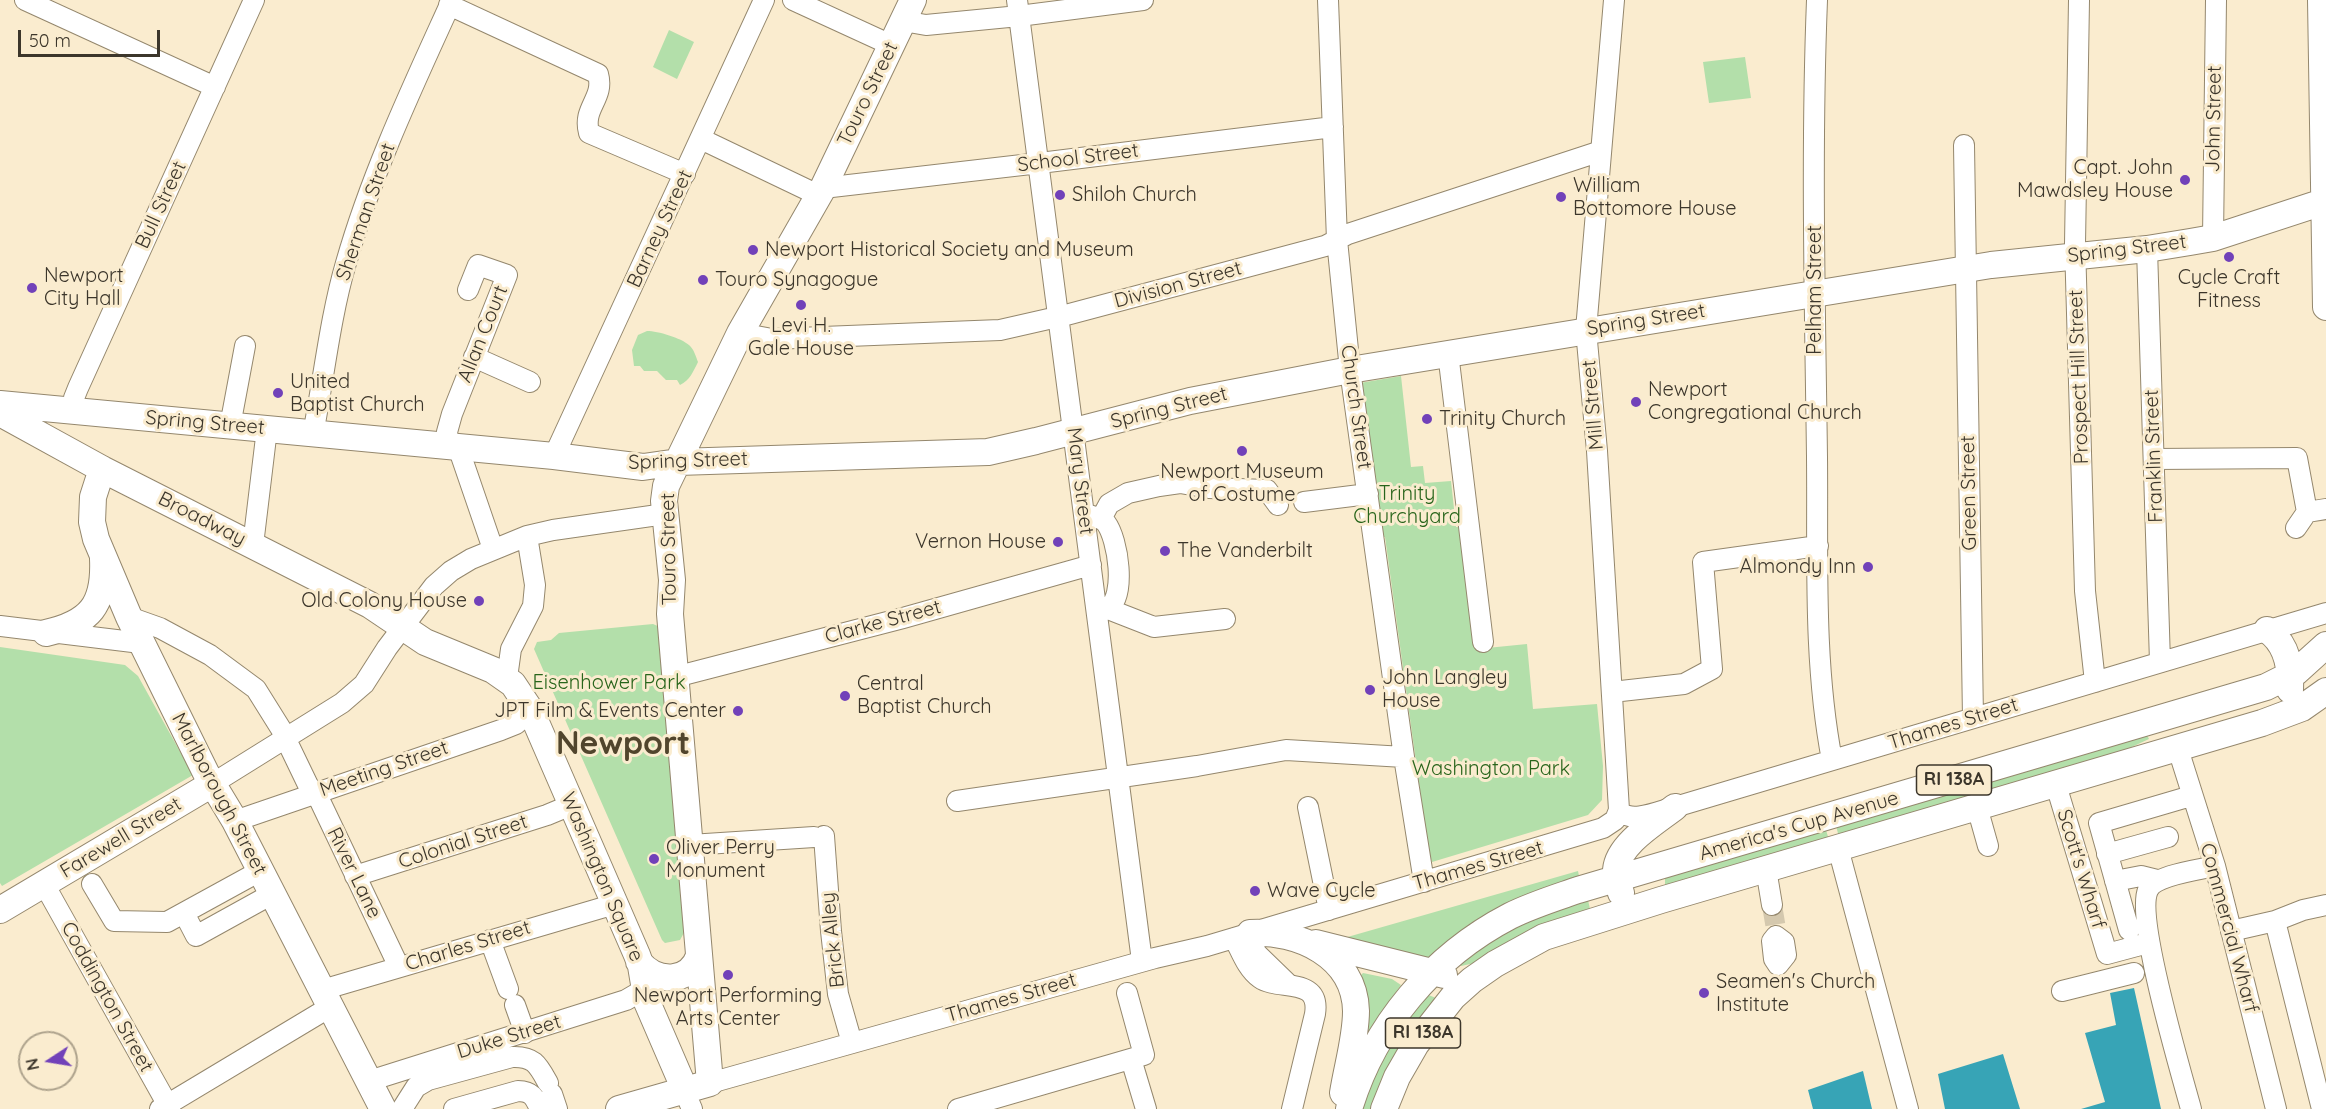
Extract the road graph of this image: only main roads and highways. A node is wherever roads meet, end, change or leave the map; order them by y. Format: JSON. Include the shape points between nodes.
{"nodes":[{"id":1,"x":2321,"y":0,"type":"edge"},
{"id":2,"x":908,"y":11,"type":"edge"},
{"id":3,"x":2325,"y":201,"type":"edge"},
{"id":4,"x":2326,"y":307,"type":"edge"},
{"id":5,"x":0,"y":404,"type":"edge"},
{"id":6,"x":0,"y":413,"type":"edge"},
{"id":7,"x":678,"y":462,"type":"junction"},
{"id":8,"x":102,"y":468,"type":"junction"},
{"id":9,"x":102,"y":553,"type":"junction"},
{"id":10,"x":402,"y":627,"type":"joint"},
{"id":11,"x":2267,"y":630,"type":"road end"},
{"id":12,"x":46,"y":633,"type":"road end"},
{"id":13,"x":2326,"y":645,"type":"edge"},
{"id":14,"x":2290,"y":676,"type":"junction"},
{"id":15,"x":2326,"y":690,"type":"edge"},
{"id":16,"x":2279,"y":718,"type":"junction"},
{"id":17,"x":212,"y":784,"type":"junction"},
{"id":18,"x":1676,"y":807,"type":"road end"},
{"id":19,"x":1617,"y":879,"type":"junction"},
{"id":20,"x":0,"y":910,"type":"edge"},
{"id":21,"x":1626,"y":911,"type":"junction"},
{"id":22,"x":1242,"y":936,"type":"road end"},
{"id":23,"x":1301,"y":940,"type":"junction"},
{"id":24,"x":699,"y":956,"type":"junction"},
{"id":25,"x":1431,"y":972,"type":"junction"},
{"id":26,"x":1482,"y":972,"type":"junction"},
{"id":27,"x":641,"y":973,"type":"junction"},
{"id":28,"x":710,"y":1083,"type":"joint"},
{"id":29,"x":689,"y":1100,"type":"edge"},
{"id":30,"x":383,"y":1109,"type":"edge"},
{"id":31,"x":619,"y":1109,"type":"edge"},
{"id":32,"x":1340,"y":1109,"type":"edge"},
{"id":33,"x":1349,"y":1109,"type":"edge"},
{"id":34,"x":1384,"y":1109,"type":"edge"}],
"edges":[{"from":1,"to":3,"type":"main road"},
{"from":2,"to":7,"type":"main road","name":"Touro Street","via":[[820,191],[740,333]]},
{"from":3,"to":4,"type":"main road"},
{"from":3,"to":7,"type":"main road","name":"Spring Street","via":[[2213,238],[1966,269],[1350,370],[1190,402],[988,452]]},
{"from":5,"to":7,"type":"main road","name":"Spring Street","via":[[647,467]]},
{"from":6,"to":8,"type":"main road","name":"Broadway"},
{"from":7,"to":24,"type":"main road","name":"Touro Street","via":[[665,490],[665,514]]},
{"from":8,"to":9,"type":"main road","name":"Marlborough Street","via":[[94,488],[91,513]]},
{"from":8,"to":10,"type":"main road","name":"Broadway","via":[[370,605]]},
{"from":9,"to":12,"type":"main road","via":[[102,581],[94,608],[68,628]]},
{"from":9,"to":17,"type":"main road","name":"Marlborough Street","via":[[129,618]]},
{"from":10,"to":27,"type":"main road","name":"Washington Square","via":[[425,642],[487,667],[507,678],[518,690],[531,711],[615,904]]},
{"from":11,"to":14,"type":"main road","via":[[2281,644]]},
{"from":13,"to":14,"type":"main road","name":"America's Cup Avenue","number":"RI 138A"},
{"from":14,"to":16,"type":"main road","via":[[2288,699]]},
{"from":14,"to":19,"type":"main road","name":"America's Cup Avenue","number":"RI 138A","via":[[2116,733]]},
{"from":15,"to":16,"type":"main road","name":"America's Cup Avenue","number":"RI 138A","via":[[2302,708]]},
{"from":16,"to":21,"type":"main road","name":"America's Cup Avenue","number":"RI 138A"},
{"from":17,"to":20,"type":"main road","name":"Farewell Street"},
{"from":17,"to":30,"type":"main road","name":"Marlborough Street","via":[[235,821]]},
{"from":18,"to":19,"type":"main road","via":[[1627,847],[1618,862]]},
{"from":19,"to":21,"type":"main road"},
{"from":19,"to":25,"type":"main road","name":"America's Cup Avenue","number":"RI 138A","via":[[1548,900],[1509,917],[1474,938]]},
{"from":21,"to":26,"type":"main road","name":"America's Cup Avenue","number":"RI 138A","via":[[1544,938]]},
{"from":22,"to":23,"type":"main road","via":[[1272,933]]},
{"from":23,"to":25,"type":"main road"},
{"from":23,"to":32,"type":"main road","via":[[1319,948],[1337,964],[1354,997],[1355,1025]]},
{"from":24,"to":27,"type":"main road","via":[[691,970],[675,978],[656,976],[646,970]]},
{"from":24,"to":28,"type":"main road","name":"Touro Street"},
{"from":25,"to":26,"type":"main road","via":[[1452,976]]},
{"from":25,"to":33,"type":"main road","name":"America's Cup Avenue","number":"RI 138A","via":[[1409,996],[1376,1045]]},
{"from":26,"to":34,"type":"main road","name":"America's Cup Avenue","number":"RI 138A","via":[[1453,997],[1423,1033],[1397,1077]]},
{"from":27,"to":29,"type":"main road","name":"Washington Square","via":[[646,1002]]},
{"from":28,"to":29,"type":"main road","name":"Thames Street"},
{"from":29,"to":31,"type":"main road","name":"Thames Street"}]}
